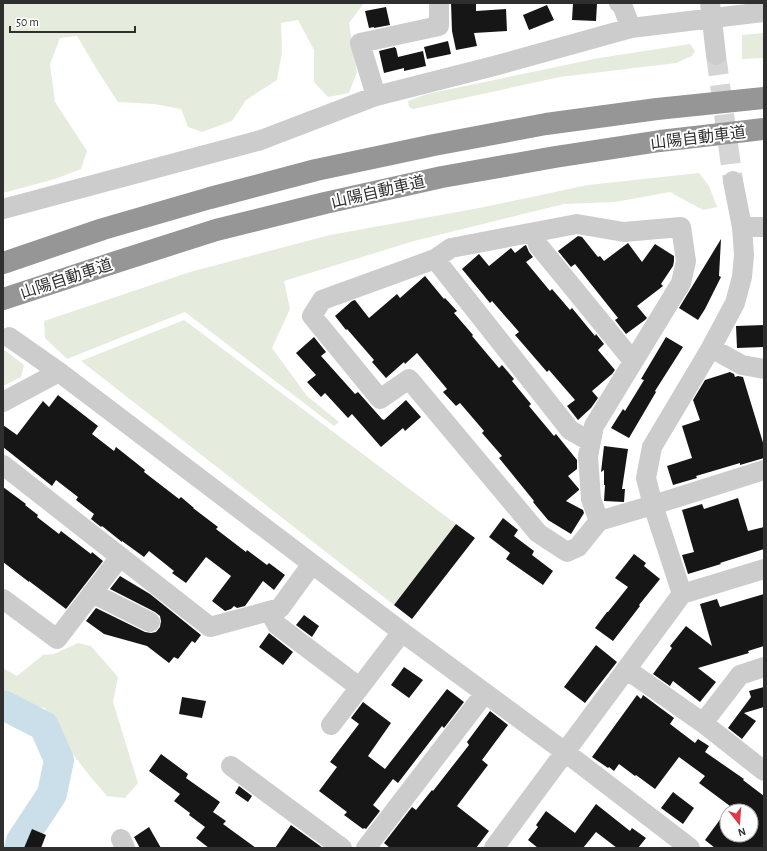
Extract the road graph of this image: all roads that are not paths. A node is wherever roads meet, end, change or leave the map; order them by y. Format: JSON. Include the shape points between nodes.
{"nodes":[{"id":1,"x":439,"y":3,"type":"edge"},
{"id":2,"x":619,"y":3,"type":"edge"},
{"id":3,"x":711,"y":10,"type":"edge"},
{"id":4,"x":764,"y":12,"type":"edge"},
{"id":5,"x":632,"y":28,"type":"junction"},
{"id":6,"x":716,"y":55,"type":"tunnel mouth"},
{"id":7,"x":376,"y":96,"type":"junction"},
{"id":8,"x":764,"y":98,"type":"edge"},
{"id":9,"x":764,"y":130,"type":"edge"},
{"id":10,"x":733,"y":181,"type":"tunnel mouth"},
{"id":11,"x":3,"y":209,"type":"edge"},
{"id":12,"x":742,"y":227,"type":"junction"},
{"id":13,"x":764,"y":227,"type":"edge"},
{"id":14,"x":534,"y":233,"type":"junction"},
{"id":15,"x":435,"y":259,"type":"junction"},
{"id":16,"x":3,"y":263,"type":"edge"},
{"id":17,"x":3,"y":299,"type":"edge"},
{"id":18,"x":9,"y":337,"type":"dead end"},
{"id":19,"x":710,"y":348,"type":"junction"},
{"id":20,"x":634,"y":361,"type":"junction"},
{"id":21,"x":764,"y":369,"type":"edge"},
{"id":22,"x":59,"y":372,"type":"junction"},
{"id":23,"x":3,"y":402,"type":"edge"},
{"id":24,"x":591,"y":442,"type":"junction"},
{"id":25,"x":3,"y":465,"type":"edge"},
{"id":26,"x":764,"y":470,"type":"edge"},
{"id":27,"x":653,"y":505,"type":"junction"},
{"id":28,"x":599,"y":521,"type":"junction"},
{"id":29,"x":120,"y":557,"type":"junction"},
{"id":30,"x":312,"y":564,"type":"junction"},
{"id":31,"x":764,"y":569,"type":"edge"},
{"id":32,"x":92,"y":593,"type":"junction"},
{"id":33,"x":682,"y":594,"type":"junction"},
{"id":34,"x":3,"y":598,"type":"edge"},
{"id":35,"x":269,"y":611,"type":"junction"},
{"id":36,"x":150,"y":622,"type":"dead end"},
{"id":37,"x":402,"y":632,"type":"junction"},
{"id":38,"x":764,"y":668,"type":"edge"},
{"id":39,"x":626,"y":669,"type":"junction"},
{"id":40,"x":360,"y":688,"type":"junction"},
{"id":41,"x":485,"y":693,"type":"junction"},
{"id":42,"x":703,"y":723,"type":"junction"},
{"id":43,"x":331,"y":725,"type":"dead end"},
{"id":44,"x":565,"y":752,"type":"junction"},
{"id":45,"x":231,"y":766,"type":"dead end"},
{"id":46,"x":764,"y":771,"type":"edge"},
{"id":47,"x":504,"y":844,"type":"edge"},
{"id":48,"x":337,"y":847,"type":"edge"},
{"id":49,"x":366,"y":848,"type":"edge"},
{"id":50,"x":690,"y":848,"type":"edge"}],
"edges":[{"from":1,"to":7,"type":"street","via":[[439,26],[360,43]]},
{"from":2,"to":5,"type":"street"},
{"from":3,"to":4,"type":"street"},
{"from":3,"to":5,"type":"street"},
{"from":3,"to":6,"type":"street"},
{"from":5,"to":7,"type":"street"},
{"from":7,"to":11,"type":"street","via":[[261,140]]},
{"from":8,"to":16,"type":"highway","name":"山陽自動車道","via":[[546,124],[331,167],[103,229]]},
{"from":9,"to":17,"type":"highway","name":"山陽自動車道","via":[[645,143],[555,157],[434,179],[325,203],[216,230]]},
{"from":10,"to":12,"type":"street"},
{"from":12,"to":13,"type":"street"},
{"from":12,"to":19,"type":"street","via":[[742,277],[735,303]]},
{"from":14,"to":15,"type":"street","via":[[451,248]]},
{"from":14,"to":20,"type":"street","via":[[538,245]]},
{"from":14,"to":20,"type":"street","via":[[577,224],[624,232],[681,227],[686,261],[681,283]]},
{"from":15,"to":24,"type":"street","via":[[570,430]]},
{"from":15,"to":28,"type":"street","via":[[322,300],[312,316],[380,399],[408,379],[538,534],[567,552],[578,547]]},
{"from":18,"to":22,"type":"street"},
{"from":19,"to":21,"type":"street","via":[[742,364]]},
{"from":19,"to":27,"type":"street","via":[[652,447],[646,478]]},
{"from":20,"to":24,"type":"street","via":[[594,426]]},
{"from":22,"to":23,"type":"street"},
{"from":22,"to":30,"type":"street"},
{"from":24,"to":28,"type":"street","via":[[588,456],[591,499]]},
{"from":25,"to":29,"type":"street"},
{"from":26,"to":27,"type":"street"},
{"from":27,"to":28,"type":"street"},
{"from":27,"to":33,"type":"street"},
{"from":29,"to":32,"type":"street"},
{"from":29,"to":35,"type":"street","via":[[210,627]]},
{"from":30,"to":35,"type":"street","via":[[280,608]]},
{"from":30,"to":37,"type":"street"},
{"from":31,"to":33,"type":"street"},
{"from":32,"to":34,"type":"street","via":[[57,639]]},
{"from":32,"to":36,"type":"street"},
{"from":33,"to":39,"type":"street"},
{"from":35,"to":40,"type":"street","via":[[277,625]]},
{"from":37,"to":40,"type":"street"},
{"from":37,"to":41,"type":"street"},
{"from":38,"to":42,"type":"street","via":[[740,675]]},
{"from":39,"to":42,"type":"street"},
{"from":39,"to":44,"type":"street"},
{"from":40,"to":43,"type":"street"},
{"from":41,"to":44,"type":"street"},
{"from":41,"to":49,"type":"street"},
{"from":42,"to":46,"type":"street"},
{"from":44,"to":47,"type":"street"},
{"from":44,"to":50,"type":"street"},
{"from":45,"to":48,"type":"street"}]}
